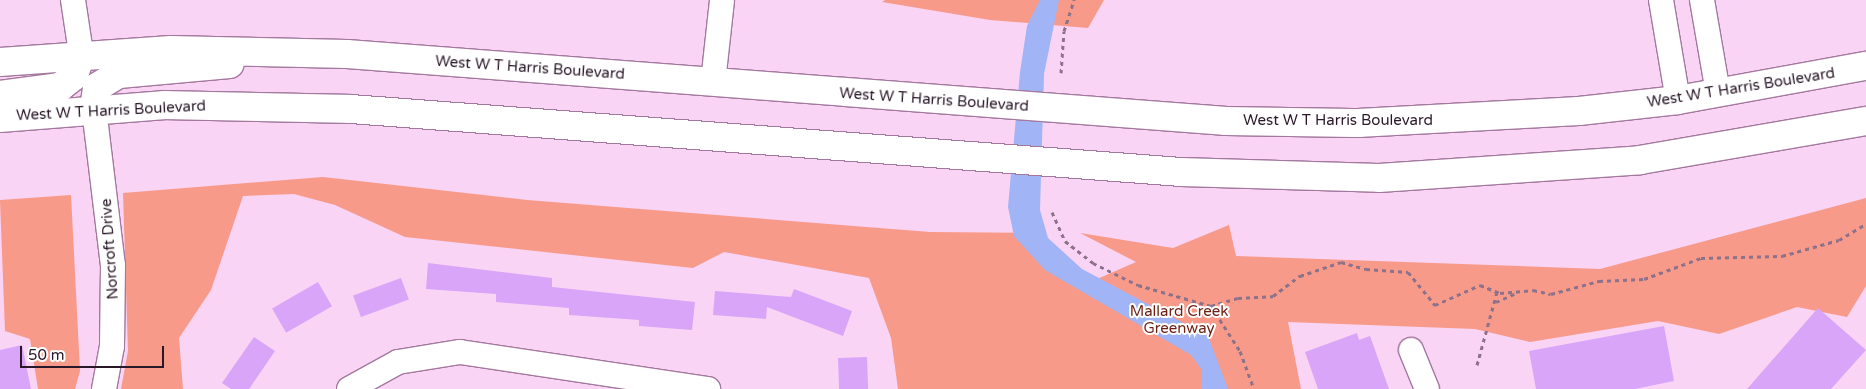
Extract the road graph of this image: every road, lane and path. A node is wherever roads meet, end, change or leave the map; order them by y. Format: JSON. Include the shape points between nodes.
{"nodes":[{"id":1,"x":73,"y":0,"type":"edge"},
{"id":2,"x":722,"y":0,"type":"edge"},
{"id":3,"x":1074,"y":0,"type":"edge"},
{"id":4,"x":1661,"y":0,"type":"edge"},
{"id":5,"x":1702,"y":0,"type":"edge"},
{"id":6,"x":81,"y":53,"type":"junction"},
{"id":7,"x":308,"y":53,"type":"junction"},
{"id":8,"x":0,"y":62,"type":"edge"},
{"id":9,"x":1866,"y":66,"type":"edge"},
{"id":10,"x":1061,"y":72,"type":"dead end"},
{"id":11,"x":713,"y":82,"type":"junction"},
{"id":12,"x":1718,"y":93,"type":"junction"},
{"id":13,"x":0,"y":96,"type":"edge"},
{"id":14,"x":1678,"y":100,"type":"junction"},
{"id":15,"x":94,"y":109,"type":"junction"},
{"id":16,"x":0,"y":118,"type":"edge"},
{"id":17,"x":1866,"y":121,"type":"edge"},
{"id":18,"x":1052,"y":212,"type":"dead end"},
{"id":19,"x":1866,"y":224,"type":"edge"},
{"id":20,"x":1497,"y":292,"type":"junction"},
{"id":21,"x":1516,"y":293,"type":"junction"},
{"id":22,"x":1496,"y":302,"type":"junction"},
{"id":23,"x":1211,"y":306,"type":"junction"},
{"id":24,"x":1411,"y":350,"type":"dead end"},
{"id":25,"x":1477,"y":365,"type":"dead end"},
{"id":26,"x":104,"y":389,"type":"edge"},
{"id":27,"x":349,"y":389,"type":"edge"},
{"id":28,"x":708,"y":389,"type":"edge"},
{"id":29,"x":1254,"y":389,"type":"edge"},
{"id":30,"x":1427,"y":389,"type":"edge"}],
"edges":[{"from":1,"to":6,"type":"street"},
{"from":2,"to":11,"type":"street"},
{"from":3,"to":10,"type":"path","via":[[1064,31]]},
{"from":4,"to":14,"type":"street"},
{"from":5,"to":12,"type":"street"},
{"from":6,"to":7,"type":"main road","name":"West W T Harris Boulevard"},
{"from":6,"to":8,"type":"main road","name":"West W T Harris Boulevard"},
{"from":6,"to":13,"type":"main road","via":[[74,76],[60,87]]},
{"from":7,"to":11,"type":"main road","name":"West W T Harris Boulevard"},
{"from":7,"to":15,"type":"main road","via":[[119,74],[97,87]]},
{"from":9,"to":12,"type":"main road","name":"West W T Harris Boulevard"},
{"from":11,"to":14,"type":"main road","name":"West W T Harris Boulevard","via":[[1289,122],[1436,121]]},
{"from":12,"to":14,"type":"main road","name":"West W T Harris Boulevard"},
{"from":15,"to":16,"type":"main road","name":"West W T Harris Boulevard"},
{"from":15,"to":17,"type":"main road","name":"West W T Harris Boulevard","via":[[185,105],[351,109],[1172,172],[1379,178],[1640,160]]},
{"from":15,"to":26,"type":"street","name":"Norcroft Drive","via":[[113,265],[112,346]]},
{"from":18,"to":23,"type":"path","via":[[1065,241],[1093,263],[1138,285]]},
{"from":19,"to":21,"type":"path","via":[[1847,236],[1782,256],[1701,258],[1636,280],[1599,281],[1551,294],[1533,290]]},
{"from":20,"to":21,"type":"path"},
{"from":20,"to":22,"type":"path"},
{"from":20,"to":23,"type":"path","via":[[1475,286],[1433,305],[1408,272],[1366,269],[1341,262],[1300,276],[1273,296],[1238,298]]},
{"from":21,"to":22,"type":"path"},
{"from":22,"to":25,"type":"path","via":[[1484,327]]},
{"from":23,"to":29,"type":"path","via":[[1240,351]]},
{"from":24,"to":30,"type":"street"},
{"from":27,"to":28,"type":"street","via":[[398,362],[460,352]]}]}
